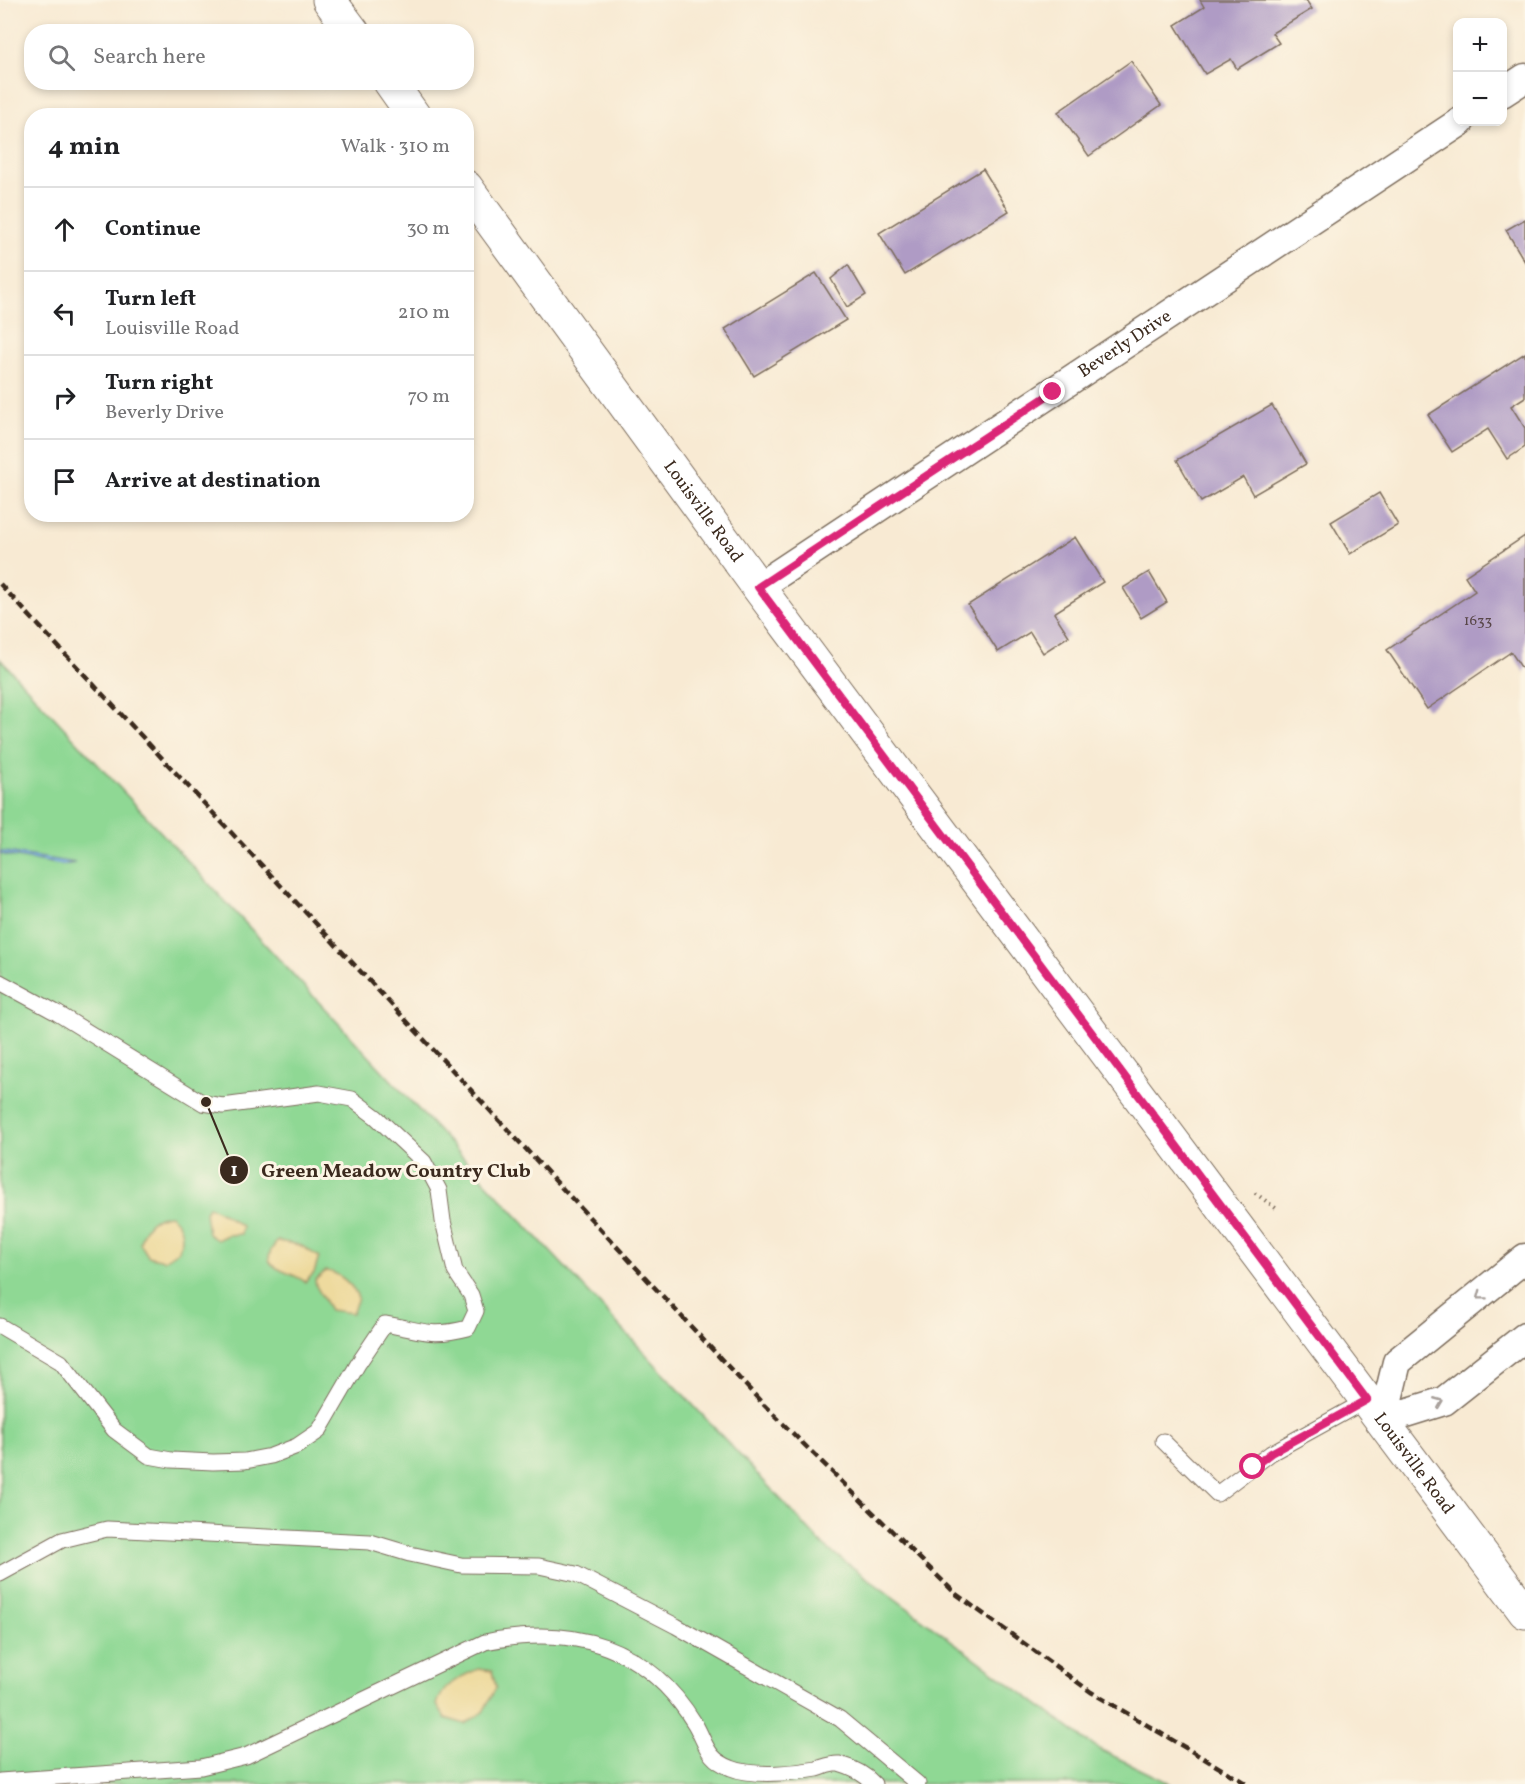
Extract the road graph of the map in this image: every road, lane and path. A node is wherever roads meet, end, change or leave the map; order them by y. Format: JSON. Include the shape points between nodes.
{"nodes":[{"id":1,"x":335,"y":2,"type":"edge"},
{"id":2,"x":347,"y":24,"type":"edge"},
{"id":3,"x":1525,"y":78,"type":"edge"},
{"id":4,"x":396,"y":90,"type":"edge"},
{"id":5,"x":1507,"y":90,"type":"edge"},
{"id":6,"x":408,"y":108,"type":"edge"},
{"id":7,"x":1454,"y":126,"type":"edge"},
{"id":8,"x":474,"y":199,"type":"edge"},
{"id":9,"x":758,"y":587,"type":"junction"},
{"id":10,"x":0,"y":982,"type":"edge"},
{"id":11,"x":1525,"y":1258,"type":"edge"},
{"id":12,"x":0,"y":1326,"type":"edge"},
{"id":13,"x":1525,"y":1337,"type":"edge"},
{"id":14,"x":1375,"y":1410,"type":"junction"},
{"id":15,"x":1162,"y":1441,"type":"dead end"},
{"id":16,"x":0,"y":1574,"type":"edge"},
{"id":17,"x":1525,"y":1612,"type":"edge"},
{"id":18,"x":0,"y":1781,"type":"edge"},
{"id":19,"x":874,"y":1784,"type":"edge"},
{"id":20,"x":918,"y":1784,"type":"edge"}],
"edges":[{"from":1,"to":2,"type":"main road"},
{"from":3,"to":5,"type":"street"},
{"from":4,"to":6,"type":"main road"},
{"from":7,"to":9,"type":"street","name":"Beverly Drive"},
{"from":8,"to":9,"type":"main road","name":"Louisville Road"},
{"from":9,"to":14,"type":"main road","name":"Louisville Road"},
{"from":10,"to":12,"type":"lane","via":[[203,1103],[223,1106],[319,1093],[352,1099],[424,1162],[439,1190],[455,1271],[471,1295],[476,1311],[468,1328],[442,1335],[385,1324],[319,1431],[297,1446],[246,1461],[149,1456],[114,1430],[61,1362]]},
{"from":11,"to":14,"type":"street","one_way":true,"via":[[1397,1362]]},
{"from":14,"to":13,"type":"street","one_way":true,"via":[[1444,1401]]},
{"from":14,"to":15,"type":"lane","via":[[1271,1453],[1217,1494]]},
{"from":14,"to":17,"type":"main road","name":"Louisville Road"},
{"from":16,"to":20,"type":"lane","via":[[62,1540],[107,1529],[370,1542],[461,1565],[539,1566],[576,1574],[840,1719]]},
{"from":18,"to":19,"type":"lane","via":[[201,1767],[246,1756],[485,1642],[518,1635],[555,1635],[595,1642],[633,1660],[671,1693],[695,1725],[708,1754],[730,1768],[752,1774],[837,1764],[866,1774]]}]}
